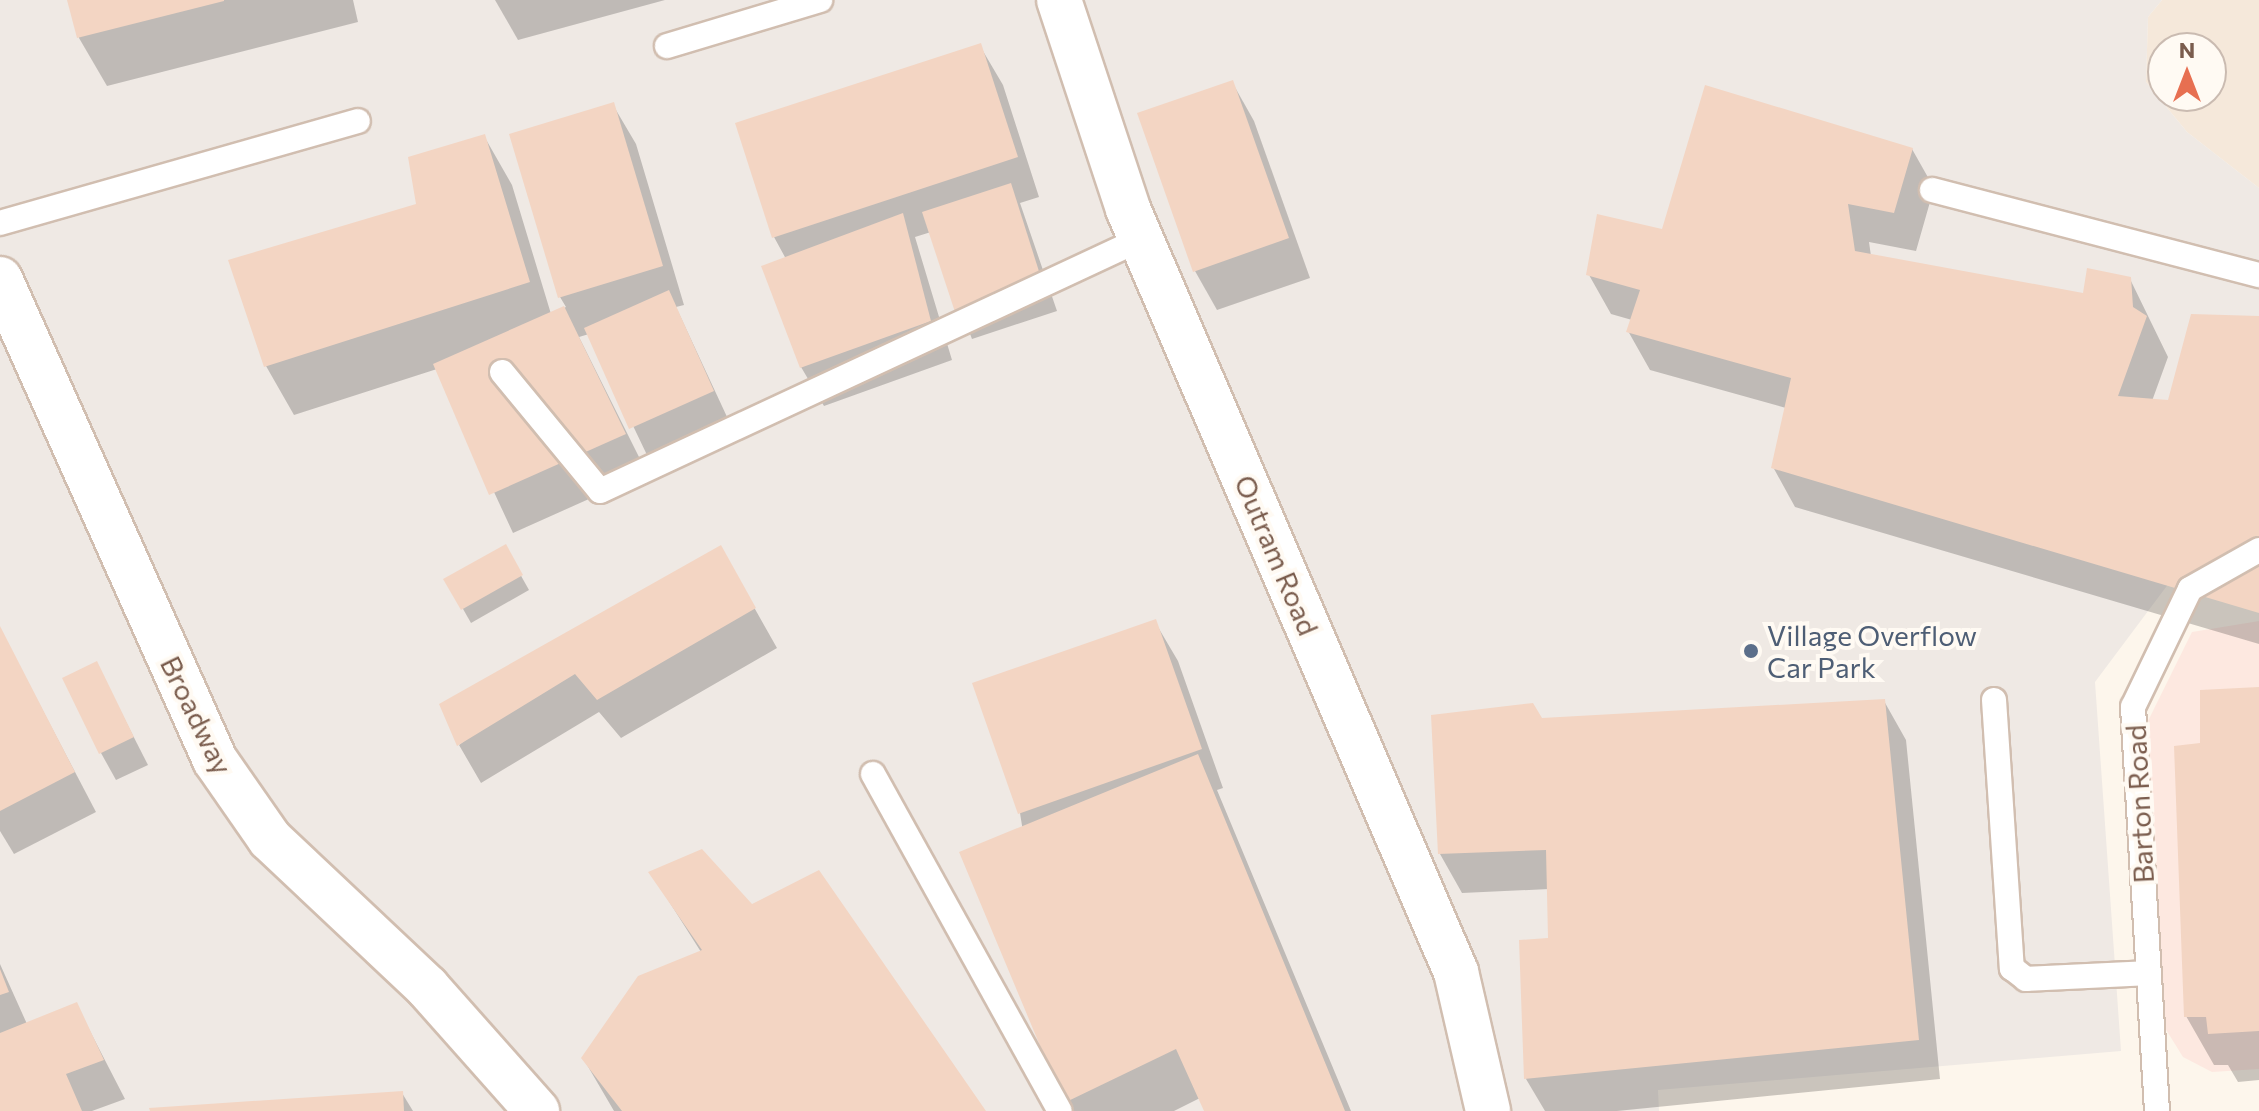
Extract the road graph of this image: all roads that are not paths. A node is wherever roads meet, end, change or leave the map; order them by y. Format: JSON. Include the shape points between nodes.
{"nodes":[{"id":1,"x":820,"y":0,"type":"edge"},
{"id":2,"x":1059,"y":0,"type":"edge"},
{"id":3,"x":667,"y":46,"type":"dead end"},
{"id":4,"x":358,"y":121,"type":"dead end"},
{"id":5,"x":1932,"y":190,"type":"dead end"},
{"id":6,"x":0,"y":223,"type":"edge"},
{"id":7,"x":1141,"y":239,"type":"junction"},
{"id":8,"x":2259,"y":275,"type":"edge"},
{"id":9,"x":0,"y":279,"type":"edge"},
{"id":10,"x":502,"y":372,"type":"dead end"},
{"id":11,"x":2259,"y":550,"type":"edge"},
{"id":12,"x":1994,"y":700,"type":"dead end"},
{"id":13,"x":873,"y":774,"type":"dead end"},
{"id":14,"x":2149,"y":973,"type":"junction"},
{"id":15,"x":537,"y":1111,"type":"edge"},
{"id":16,"x":1060,"y":1111,"type":"edge"},
{"id":17,"x":1488,"y":1111,"type":"edge"},
{"id":18,"x":2157,"y":1111,"type":"edge"}],
"edges":[{"from":1,"to":3,"type":"lane"},
{"from":2,"to":7,"type":"street","name":"Outram Road"},
{"from":4,"to":6,"type":"lane"},
{"from":5,"to":8,"type":"lane"},
{"from":7,"to":10,"type":"lane","via":[[600,491]]},
{"from":7,"to":17,"type":"street","name":"Outram Road","via":[[1456,972]]},
{"from":9,"to":15,"type":"street","name":"Broadway","via":[[215,760],[270,839],[427,987]]},
{"from":11,"to":14,"type":"lane","name":"Barton Road","via":[[2190,589],[2133,707]]},
{"from":12,"to":14,"type":"lane","via":[[2012,968],[2026,979]]},
{"from":13,"to":16,"type":"lane"},
{"from":14,"to":18,"type":"lane","name":"Barton Road"}]}
